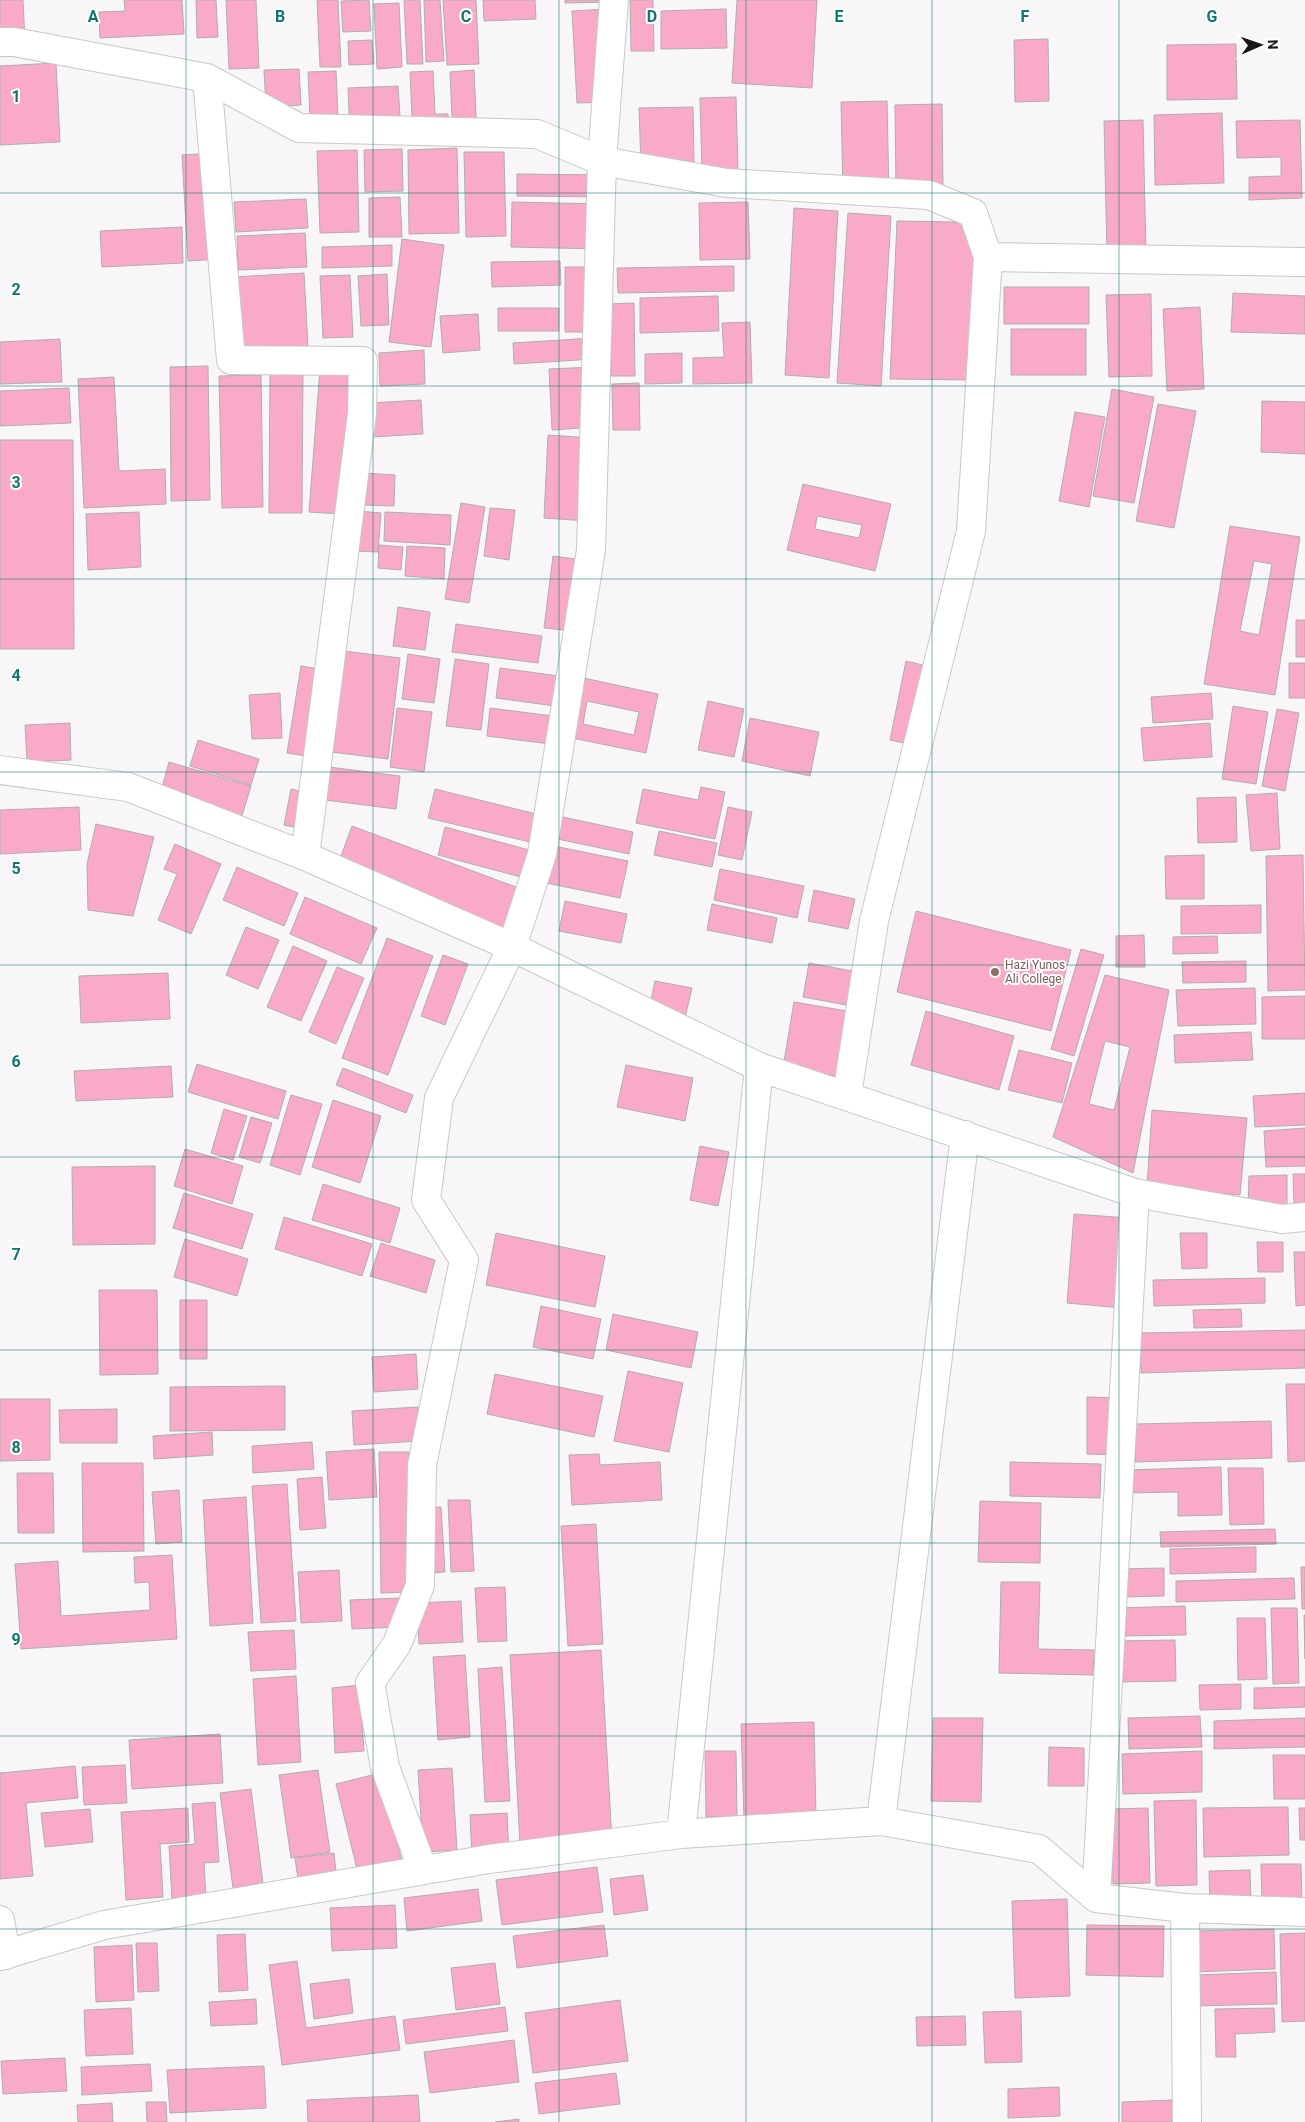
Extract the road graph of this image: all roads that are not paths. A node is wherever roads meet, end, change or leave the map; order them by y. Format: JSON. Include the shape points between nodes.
{"nodes":[{"id":1,"x":614,"y":0,"type":"edge"},
{"id":2,"x":0,"y":42,"type":"edge"},
{"id":3,"x":207,"y":78,"type":"junction"},
{"id":4,"x":602,"y":161,"type":"junction"},
{"id":5,"x":988,"y":257,"type":"junction"},
{"id":6,"x":1305,"y":262,"type":"edge"},
{"id":7,"x":0,"y":770,"type":"edge"},
{"id":8,"x":305,"y":856,"type":"junction"},
{"id":9,"x":512,"y":947,"type":"junction"},
{"id":10,"x":759,"y":1067,"type":"junction"},
{"id":11,"x":847,"y":1095,"type":"junction"},
{"id":12,"x":965,"y":1135,"type":"junction"},
{"id":13,"x":1135,"y":1193,"type":"junction"},
{"id":14,"x":1305,"y":1217,"type":"edge"},
{"id":15,"x":881,"y":1821,"type":"junction"},
{"id":16,"x":681,"y":1834,"type":"junction"},
{"id":17,"x":423,"y":1870,"type":"junction"},
{"id":18,"x":1096,"y":1898,"type":"junction"},
{"id":19,"x":1185,"y":1908,"type":"junction"},
{"id":20,"x":1305,"y":1912,"type":"edge"},
{"id":21,"x":0,"y":1920,"type":"edge"},
{"id":22,"x":3,"y":1956,"type":"edge"},
{"id":23,"x":1187,"y":2122,"type":"edge"}],
"edges":[{"from":1,"to":4,"type":"street"},
{"from":2,"to":3,"type":"street"},
{"from":3,"to":4,"type":"street","via":[[299,128],[537,134]]},
{"from":3,"to":8,"type":"street","via":[[231,360],[363,361],[362,414]]},
{"from":4,"to":5,"type":"street","via":[[727,184],[929,195],[973,213]]},
{"from":4,"to":9,"type":"street","via":[[591,550],[542,854]]},
{"from":5,"to":6,"type":"street"},
{"from":5,"to":11,"type":"street","via":[[971,531],[874,921]]},
{"from":7,"to":8,"type":"street","via":[[128,788]]},
{"from":8,"to":9,"type":"street"},
{"from":9,"to":10,"type":"street"},
{"from":9,"to":17,"type":"street","via":[[439,1098],[426,1200],[464,1260],[422,1465],[420,1585],[397,1644],[370,1683],[385,1767]]},
{"from":10,"to":11,"type":"street"},
{"from":10,"to":16,"type":"street"},
{"from":11,"to":12,"type":"street"},
{"from":12,"to":13,"type":"street"},
{"from":12,"to":15,"type":"street"},
{"from":13,"to":14,"type":"street","via":[[1282,1219]]},
{"from":13,"to":18,"type":"street"},
{"from":15,"to":16,"type":"street"},
{"from":15,"to":18,"type":"street","via":[[1039,1849]]},
{"from":16,"to":17,"type":"street"},
{"from":17,"to":22,"type":"street","via":[[104,1925]]},
{"from":18,"to":19,"type":"street"},
{"from":19,"to":20,"type":"street"},
{"from":19,"to":23,"type":"street"},
{"from":21,"to":22,"type":"street"}]}
